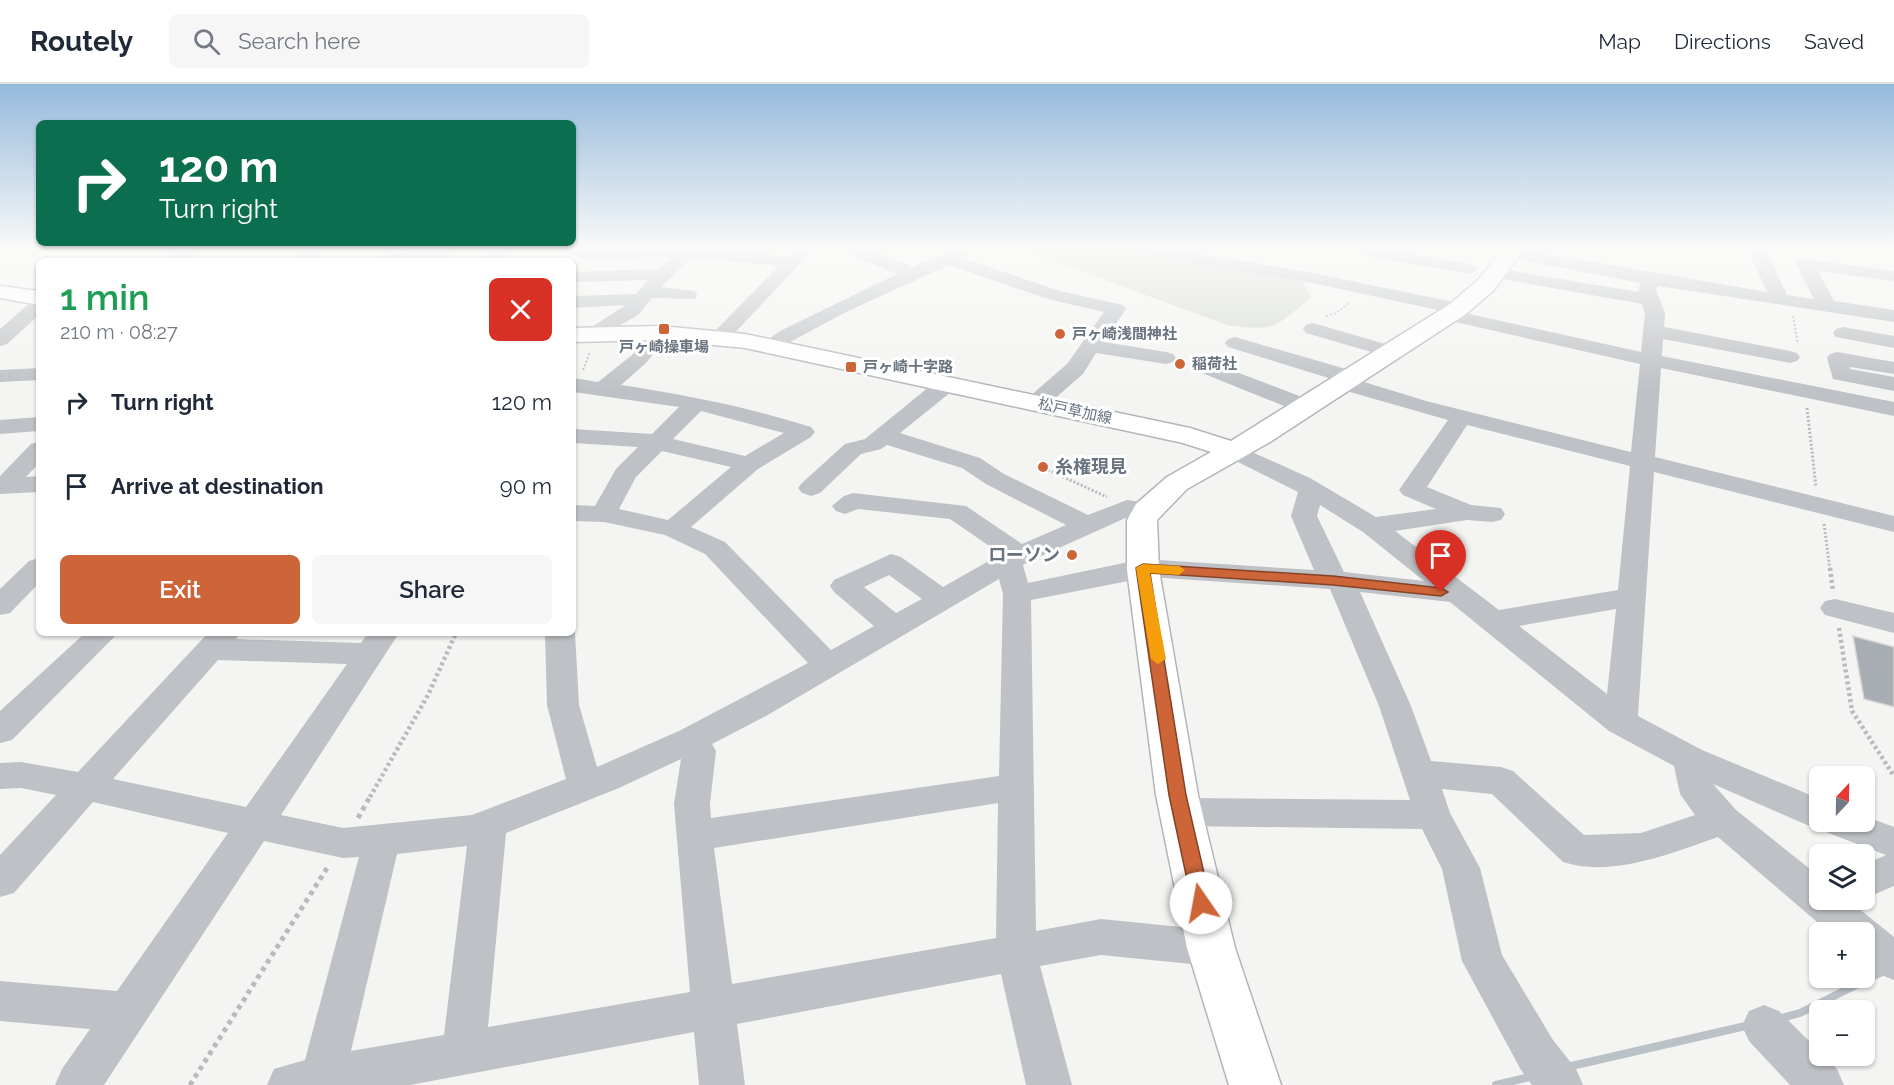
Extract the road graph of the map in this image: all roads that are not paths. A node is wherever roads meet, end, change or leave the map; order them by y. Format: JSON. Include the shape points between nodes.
{"nodes":[{"id":1,"x":627,"y":297,"type":"edge"},
{"id":2,"x":643,"y":297,"type":"edge"},
{"id":3,"x":759,"y":297,"type":"edge"},
{"id":4,"x":867,"y":297,"type":"edge"},
{"id":5,"x":1062,"y":297,"type":"edge"},
{"id":6,"x":1408,"y":297,"type":"edge"},
{"id":7,"x":1463,"y":297,"type":"edge"},
{"id":8,"x":1471,"y":297,"type":"edge"},
{"id":9,"x":1652,"y":297,"type":"edge"},
{"id":10,"x":1741,"y":297,"type":"edge"},
{"id":11,"x":1783,"y":297,"type":"edge"},
{"id":12,"x":1823,"y":298,"type":"junction"},
{"id":13,"x":1785,"y":300,"type":"junction"},
{"id":14,"x":1894,"y":300,"type":"edge"},
{"id":15,"x":576,"y":302,"type":"edge"},
{"id":16,"x":36,"y":303,"type":"edge"},
{"id":17,"x":1460,"y":307,"type":"junction"},
{"id":18,"x":1894,"y":316,"type":"edge"},
{"id":19,"x":1313,"y":328,"type":"road end"},
{"id":20,"x":1654,"y":331,"type":"junction"},
{"id":21,"x":661,"y":333,"type":"junction"},
{"id":22,"x":1843,"y":333,"type":"dead end"},
{"id":23,"x":588,"y":334,"type":"edge"},
{"id":24,"x":720,"y":337,"type":"junction"},
{"id":25,"x":0,"y":340,"type":"edge"},
{"id":26,"x":1894,"y":342,"type":"edge"},
{"id":27,"x":1236,"y":343,"type":"dead end"},
{"id":28,"x":770,"y":345,"type":"junction"},
{"id":29,"x":1090,"y":346,"type":"junction"},
{"id":30,"x":1392,"y":352,"type":"junction"},
{"id":31,"x":1790,"y":357,"type":"dead end"},
{"id":32,"x":1166,"y":358,"type":"dead end"},
{"id":33,"x":1651,"y":360,"type":"junction"},
{"id":34,"x":1731,"y":364,"type":"dead end"},
{"id":35,"x":1210,"y":368,"type":"dead end"},
{"id":36,"x":1894,"y":368,"type":"edge"},
{"id":37,"x":36,"y":374,"type":"edge"},
{"id":38,"x":0,"y":376,"type":"edge"},
{"id":39,"x":1348,"y":380,"type":"junction"},
{"id":40,"x":948,"y":384,"type":"junction"},
{"id":41,"x":1894,"y":384,"type":"edge"},
{"id":42,"x":576,"y":385,"type":"edge"},
{"id":43,"x":602,"y":390,"type":"junction"},
{"id":44,"x":1799,"y":390,"type":"junction"},
{"id":45,"x":1037,"y":402,"type":"junction"},
{"id":46,"x":696,"y":403,"type":"junction"},
{"id":47,"x":1306,"y":407,"type":"junction"},
{"id":48,"x":1894,"y":409,"type":"edge"},
{"id":49,"x":1462,"y":416,"type":"junction"},
{"id":50,"x":36,"y":424,"type":"edge"},
{"id":51,"x":0,"y":427,"type":"edge"},
{"id":52,"x":576,"y":436,"type":"edge"},
{"id":53,"x":884,"y":436,"type":"junction"},
{"id":54,"x":656,"y":442,"type":"junction"},
{"id":55,"x":1234,"y":451,"type":"junction"},
{"id":56,"x":36,"y":452,"type":"edge"},
{"id":57,"x":1643,"y":462,"type":"junction"},
{"id":58,"x":749,"y":464,"type":"junction"},
{"id":59,"x":36,"y":484,"type":"edge"},
{"id":60,"x":2,"y":486,"type":"edge"},
{"id":61,"x":811,"y":488,"type":"dead end"},
{"id":62,"x":1312,"y":489,"type":"junction"},
{"id":63,"x":846,"y":506,"type":"dead end"},
{"id":64,"x":1140,"y":509,"type":"junction"},
{"id":65,"x":576,"y":513,"type":"edge"},
{"id":66,"x":603,"y":514,"type":"junction"},
{"id":67,"x":1894,"y":524,"type":"edge"},
{"id":68,"x":1087,"y":525,"type":"junction"},
{"id":69,"x":1372,"y":526,"type":"junction"},
{"id":70,"x":673,"y":530,"type":"junction"},
{"id":71,"x":1014,"y":559,"type":"junction"},
{"id":72,"x":1143,"y":569,"type":"junction"},
{"id":73,"x":36,"y":570,"type":"edge"},
{"id":74,"x":1337,"y":581,"type":"junction"},
{"id":75,"x":1017,"y":594,"type":"junction"},
{"id":76,"x":1461,"y":594,"type":"junction"},
{"id":77,"x":1632,"y":597,"type":"junction"},
{"id":78,"x":943,"y":600,"type":"junction"},
{"id":79,"x":0,"y":606,"type":"edge"},
{"id":80,"x":1835,"y":608,"type":"road end"},
{"id":81,"x":1494,"y":621,"type":"junction"},
{"id":82,"x":1894,"y":623,"type":"edge"},
{"id":83,"x":894,"y":627,"type":"junction"},
{"id":84,"x":100,"y":636,"type":"edge"},
{"id":85,"x":569,"y":636,"type":"edge"},
{"id":86,"x":219,"y":641,"type":"edge"},
{"id":87,"x":377,"y":644,"type":"edge"},
{"id":88,"x":828,"y":665,"type":"junction"},
{"id":89,"x":1621,"y":722,"type":"junction"},
{"id":90,"x":0,"y":731,"type":"edge"},
{"id":91,"x":691,"y":740,"type":"junction"},
{"id":92,"x":1690,"y":759,"type":"junction"},
{"id":93,"x":1417,"y":773,"type":"junction"},
{"id":94,"x":0,"y":776,"type":"edge"},
{"id":95,"x":585,"y":786,"type":"junction"},
{"id":96,"x":87,"y":787,"type":"junction"},
{"id":97,"x":1016,"y":787,"type":"junction"},
{"id":98,"x":1809,"y":809,"type":"edge"},
{"id":99,"x":1181,"y":812,"type":"junction"},
{"id":100,"x":1433,"y":815,"type":"junction"},
{"id":101,"x":1723,"y":820,"type":"junction"},
{"id":102,"x":256,"y":823,"type":"junction"},
{"id":103,"x":488,"y":825,"type":"junction"},
{"id":104,"x":1866,"y":832,"type":"edge"},
{"id":105,"x":694,"y":836,"type":"junction"},
{"id":106,"x":382,"y":841,"type":"junction"},
{"id":107,"x":1894,"y":842,"type":"edge"},
{"id":108,"x":1894,"y":868,"type":"edge"},
{"id":109,"x":1875,"y":878,"type":"edge"},
{"id":110,"x":0,"y":881,"type":"edge"},
{"id":111,"x":1809,"y":890,"type":"edge"},
{"id":112,"x":1833,"y":910,"type":"edge"},
{"id":113,"x":1846,"y":922,"type":"edge"},
{"id":114,"x":1875,"y":946,"type":"edge"},
{"id":115,"x":1211,"y":948,"type":"junction"},
{"id":116,"x":1016,"y":952,"type":"junction"},
{"id":117,"x":1894,"y":962,"type":"edge"},
{"id":118,"x":0,"y":1001,"type":"edge"},
{"id":119,"x":714,"y":1007,"type":"junction"},
{"id":120,"x":128,"y":1012,"type":"junction"},
{"id":121,"x":1764,"y":1026,"type":"dead end"},
{"id":122,"x":464,"y":1052,"type":"junction"},
{"id":123,"x":311,"y":1083,"type":"edge"},
{"id":124,"x":78,"y":1085,"type":"edge"},
{"id":125,"x":723,"y":1085,"type":"edge"},
{"id":126,"x":1048,"y":1085,"type":"edge"},
{"id":127,"x":1255,"y":1085,"type":"edge"},
{"id":128,"x":1560,"y":1085,"type":"edge"},
{"id":129,"x":1821,"y":1085,"type":"edge"}],
"edges":[{"from":1,"to":15,"type":"street"},
{"from":2,"to":23,"type":"street","via":[[631,311]]},
{"from":3,"to":24,"type":"street"},
{"from":4,"to":28,"type":"street"},
{"from":5,"to":29,"type":"street","via":[[1116,309]]},
{"from":6,"to":17,"type":"street"},
{"from":7,"to":17,"type":"street"},
{"from":8,"to":17,"type":"main road"},
{"from":9,"to":20,"type":"street"},
{"from":10,"to":13,"type":"street"},
{"from":11,"to":13,"type":"street"},
{"from":12,"to":13,"type":"street"},
{"from":12,"to":14,"type":"street"},
{"from":12,"to":18,"type":"street"},
{"from":16,"to":25,"type":"street"},
{"from":17,"to":30,"type":"main road"},
{"from":17,"to":33,"type":"street"},
{"from":19,"to":30,"type":"street"},
{"from":20,"to":31,"type":"street"},
{"from":20,"to":33,"type":"street"},
{"from":21,"to":23,"type":"main road","name":"松戸草加線"},
{"from":21,"to":24,"type":"main road","name":"松戸草加線"},
{"from":21,"to":43,"type":"street","via":[[639,359]]},
{"from":22,"to":26,"type":"street"},
{"from":24,"to":28,"type":"main road","name":"松戸草加線"},
{"from":27,"to":39,"type":"street"},
{"from":28,"to":40,"type":"main road","name":"松戸草加線"},
{"from":29,"to":32,"type":"street"},
{"from":29,"to":45,"type":"street","via":[[1075,369]]},
{"from":30,"to":39,"type":"main road"},
{"from":33,"to":44,"type":"street"},
{"from":33,"to":57,"type":"street"},
{"from":34,"to":44,"type":"street","via":[[1789,375]]},
{"from":35,"to":47,"type":"street"},
{"from":36,"to":41,"type":"street","via":[[1838,357],[1840,374]]},
{"from":37,"to":38,"type":"street"},
{"from":39,"to":47,"type":"main road"},
{"from":39,"to":49,"type":"street"},
{"from":40,"to":45,"type":"main road","name":"松戸草加線"},
{"from":40,"to":53,"type":"street"},
{"from":42,"to":43,"type":"street"},
{"from":43,"to":46,"type":"street"},
{"from":44,"to":48,"type":"street"},
{"from":45,"to":55,"type":"main road","name":"松戸草加線","via":[[1190,436]]},
{"from":46,"to":54,"type":"street"},
{"from":46,"to":58,"type":"street","via":[[803,432]]},
{"from":47,"to":55,"type":"main road"},
{"from":49,"to":57,"type":"street"},
{"from":49,"to":69,"type":"street","via":[[1412,490],[1479,513]]},
{"from":50,"to":51,"type":"street"},
{"from":52,"to":54,"type":"street"},
{"from":53,"to":61,"type":"street","via":[[873,444],[853,449]]},
{"from":53,"to":68,"type":"street","via":[[971,463]]},
{"from":54,"to":58,"type":"street"},
{"from":54,"to":66,"type":"street","via":[[625,474]]},
{"from":55,"to":62,"type":"street"},
{"from":55,"to":64,"type":"main road"},
{"from":56,"to":60,"type":"street"},
{"from":57,"to":67,"type":"street","via":[[1824,498]]},
{"from":57,"to":77,"type":"street"},
{"from":58,"to":70,"type":"street"},
{"from":59,"to":60,"type":"street"},
{"from":62,"to":69,"type":"street"},
{"from":62,"to":74,"type":"street","via":[[1304,516]]},
{"from":63,"to":71,"type":"street","via":[[853,501],[953,502]]},
{"from":64,"to":68,"type":"street","via":[[1127,508]]},
{"from":64,"to":72,"type":"main road"},
{"from":65,"to":66,"type":"street"},
{"from":66,"to":70,"type":"street"},
{"from":68,"to":71,"type":"street"},
{"from":69,"to":76,"type":"street"},
{"from":70,"to":88,"type":"street","via":[[715,548]]},
{"from":71,"to":75,"type":"street"},
{"from":71,"to":78,"type":"street"},
{"from":72,"to":74,"type":"street"},
{"from":72,"to":75,"type":"street"},
{"from":72,"to":99,"type":"main road"},
{"from":73,"to":79,"type":"street"},
{"from":74,"to":76,"type":"street"},
{"from":74,"to":93,"type":"street","via":[[1395,706]]},
{"from":75,"to":97,"type":"street"},
{"from":76,"to":81,"type":"street"},
{"from":77,"to":81,"type":"street"},
{"from":77,"to":89,"type":"street"},
{"from":78,"to":83,"type":"street"},
{"from":78,"to":83,"type":"street","via":[[891,563],[844,586]]},
{"from":80,"to":82,"type":"street"},
{"from":81,"to":89,"type":"street"},
{"from":83,"to":88,"type":"street"},
{"from":84,"to":90,"type":"street"},
{"from":85,"to":95,"type":"street","via":[[563,705]]},
{"from":86,"to":87,"type":"street"},
{"from":86,"to":96,"type":"street"},
{"from":87,"to":102,"type":"street"},
{"from":88,"to":91,"type":"street"},
{"from":89,"to":92,"type":"street"},
{"from":91,"to":95,"type":"street"},
{"from":91,"to":105,"type":"street","via":[[699,751],[692,804]]},
{"from":92,"to":98,"type":"street"},
{"from":92,"to":101,"type":"street","via":[[1698,794]]},
{"from":93,"to":100,"type":"street"},
{"from":93,"to":101,"type":"street","via":[[1501,781],[1576,851],[1641,848]]},
{"from":94,"to":96,"type":"street","via":[[21,775]]},
{"from":95,"to":103,"type":"street"},
{"from":96,"to":102,"type":"street"},
{"from":96,"to":110,"type":"street"},
{"from":97,"to":105,"type":"street"},
{"from":97,"to":116,"type":"street"},
{"from":99,"to":100,"type":"street"},
{"from":99,"to":115,"type":"main road"},
{"from":100,"to":128,"type":"street","via":[[1461,868],[1483,961],[1537,1055]]},
{"from":101,"to":111,"type":"street"},
{"from":102,"to":106,"type":"street","via":[[343,843]]},
{"from":102,"to":120,"type":"street"},
{"from":103,"to":106,"type":"street"},
{"from":103,"to":122,"type":"street"},
{"from":104,"to":107,"type":"street"},
{"from":105,"to":119,"type":"street"},
{"from":106,"to":123,"type":"street"},
{"from":108,"to":109,"type":"street"},
{"from":112,"to":113,"type":"street"},
{"from":114,"to":117,"type":"street"},
{"from":115,"to":116,"type":"street","via":[[1101,937]]},
{"from":115,"to":127,"type":"main road"},
{"from":116,"to":119,"type":"street"},
{"from":116,"to":126,"type":"street"},
{"from":118,"to":120,"type":"street"},
{"from":119,"to":122,"type":"street"},
{"from":119,"to":125,"type":"street"},
{"from":120,"to":124,"type":"street"},
{"from":121,"to":129,"type":"street"},
{"from":122,"to":123,"type":"street"}]}
